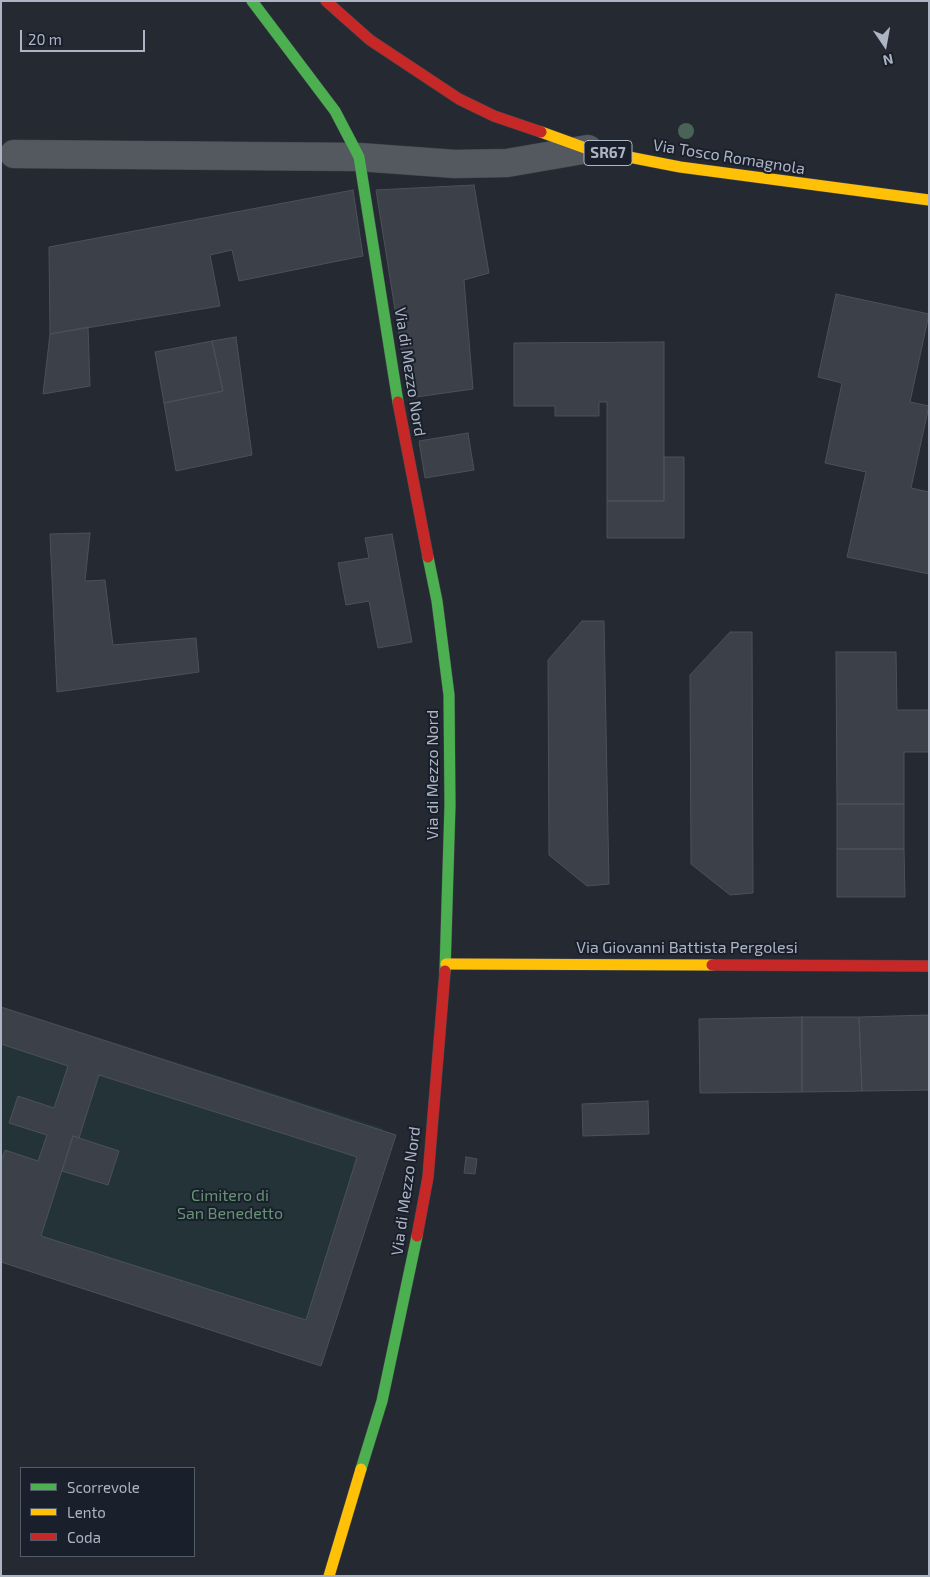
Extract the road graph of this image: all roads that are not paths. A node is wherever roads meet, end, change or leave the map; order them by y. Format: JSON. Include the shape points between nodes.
{"nodes":[{"id":1,"x":252,"y":1,"type":"edge"},
{"id":2,"x":326,"y":1,"type":"edge"},
{"id":3,"x":588,"y":149,"type":"junction"},
{"id":4,"x":14,"y":154,"type":"dead end"},
{"id":5,"x":359,"y":157,"type":"junction"},
{"id":6,"x":929,"y":200,"type":"edge"},
{"id":7,"x":446,"y":964,"type":"junction"},
{"id":8,"x":929,"y":966,"type":"edge"},
{"id":9,"x":329,"y":1576,"type":"edge"}],
"edges":[{"from":1,"to":5,"type":"street","name":"Via di Mezzo Nord","via":[[335,111]]},
{"from":2,"to":3,"type":"street","name":"Via Tosco Romagnola","number":"SR67","via":[[370,40],[459,98],[494,116]]},
{"from":3,"to":5,"type":"street","via":[[507,163],[455,164]]},
{"from":3,"to":6,"type":"street","name":"Via Tosco Romagnola","number":"SR67","via":[[680,167]]},
{"from":4,"to":5,"type":"street"},
{"from":5,"to":7,"type":"street","name":"Via di Mezzo Nord","via":[[398,404],[437,601],[449,695]]},
{"from":7,"to":8,"type":"street","name":"Via Giovanni Battista Pergolesi"},
{"from":7,"to":9,"type":"street","name":"Via di Mezzo Nord","via":[[428,1177],[415,1250],[382,1401]]}]}
